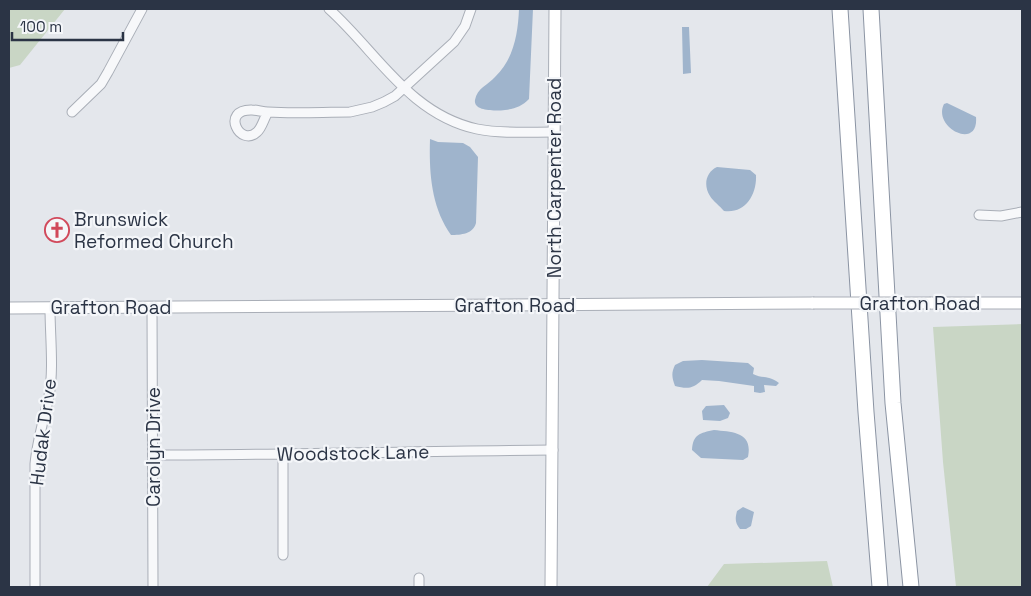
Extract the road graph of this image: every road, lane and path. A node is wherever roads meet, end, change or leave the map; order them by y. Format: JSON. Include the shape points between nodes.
{"nodes":[{"id":1,"x":142,"y":9,"type":"edge"},
{"id":2,"x":328,"y":9,"type":"edge"},
{"id":3,"x":471,"y":9,"type":"edge"},
{"id":4,"x":555,"y":9,"type":"edge"},
{"id":5,"x":840,"y":9,"type":"edge"},
{"id":6,"x":871,"y":9,"type":"edge"},
{"id":7,"x":404,"y":88,"type":"junction"},
{"id":8,"x":72,"y":112,"type":"dead end"},
{"id":9,"x":268,"y":112,"type":"dead end"},
{"id":10,"x":554,"y":132,"type":"junction"},
{"id":11,"x":1022,"y":212,"type":"edge"},
{"id":12,"x":979,"y":214,"type":"dead end"},
{"id":13,"x":1022,"y":302,"type":"edge"},
{"id":14,"x":553,"y":304,"type":"junction"},
{"id":15,"x":152,"y":307,"type":"junction"},
{"id":16,"x":9,"y":308,"type":"edge"},
{"id":17,"x":50,"y":308,"type":"junction"},
{"id":18,"x":553,"y":450,"type":"junction"},
{"id":19,"x":153,"y":455,"type":"junction"},
{"id":20,"x":283,"y":455,"type":"junction"},
{"id":21,"x":282,"y":555,"type":"dead end"},
{"id":22,"x":35,"y":587,"type":"edge"},
{"id":23,"x":152,"y":587,"type":"edge"},
{"id":24,"x":551,"y":587,"type":"edge"},
{"id":25,"x":880,"y":587,"type":"edge"},
{"id":26,"x":911,"y":587,"type":"edge"}],
"edges":[{"from":1,"to":8,"type":"street","via":[[101,84]]},
{"from":2,"to":7,"type":"street"},
{"from":3,"to":7,"type":"street","via":[[458,36]]},
{"from":4,"to":10,"type":"street","name":"North Carpenter Road"},
{"from":5,"to":25,"type":"highway"},
{"from":6,"to":26,"type":"highway","via":[[892,403]]},
{"from":7,"to":9,"type":"street","via":[[384,102],[362,110]]},
{"from":7,"to":10,"type":"street","via":[[443,118],[460,124],[496,131]]},
{"from":10,"to":14,"type":"street","name":"North Carpenter Road"},
{"from":11,"to":12,"type":"street","via":[[1001,216]]},
{"from":13,"to":14,"type":"street","name":"Grafton Road","bridge":true},
{"from":14,"to":15,"type":"street","name":"Grafton Road"},
{"from":14,"to":18,"type":"street","name":"North Carpenter Road"},
{"from":15,"to":17,"type":"street","name":"Grafton Road"},
{"from":15,"to":19,"type":"street","name":"Carolyn Drive"},
{"from":16,"to":17,"type":"street","name":"Grafton Road"},
{"from":17,"to":22,"type":"street","name":"Hudak Drive","via":[[51,377],[35,464]]},
{"from":18,"to":20,"type":"street","name":"Woodstock Lane"},
{"from":18,"to":24,"type":"street","name":"North Carpenter Road"},
{"from":19,"to":20,"type":"street","name":"Woodstock Lane"},
{"from":19,"to":23,"type":"street","name":"Carolyn Drive"},
{"from":20,"to":21,"type":"street"}]}
